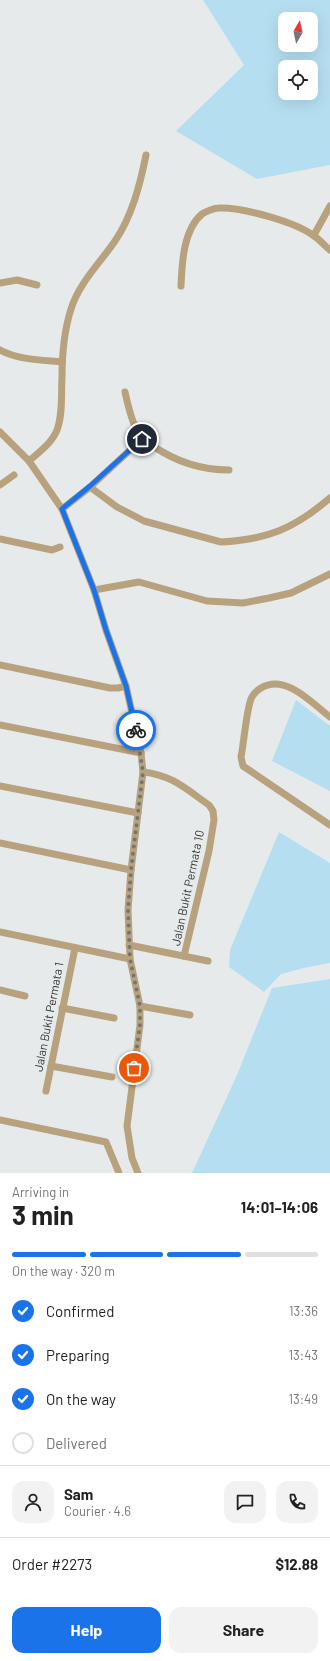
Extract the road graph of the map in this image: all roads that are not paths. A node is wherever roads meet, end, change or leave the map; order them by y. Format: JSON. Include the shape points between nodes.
{"nodes":[{"id":1,"x":146,"y":155,"type":"dead end"},
{"id":2,"x":330,"y":206,"type":"edge"},
{"id":3,"x":314,"y":235,"type":"junction"},
{"id":4,"x":330,"y":250,"type":"edge"},
{"id":5,"x":0,"y":283,"type":"edge"},
{"id":6,"x":36,"y":285,"type":"dead end"},
{"id":7,"x":181,"y":286,"type":"dead end"},
{"id":8,"x":0,"y":350,"type":"edge"},
{"id":9,"x":62,"y":362,"type":"junction"},
{"id":10,"x":125,"y":392,"type":"dead end"},
{"id":11,"x":0,"y":432,"type":"edge"},
{"id":12,"x":142,"y":439,"type":"junction"},
{"id":13,"x":29,"y":461,"type":"junction"},
{"id":14,"x":229,"y":470,"type":"dead end"},
{"id":15,"x":14,"y":475,"type":"dead end"},
{"id":16,"x":0,"y":485,"type":"edge"},
{"id":17,"x":90,"y":486,"type":"junction"},
{"id":18,"x":330,"y":498,"type":"edge"},
{"id":19,"x":62,"y":509,"type":"junction"},
{"id":20,"x":0,"y":539,"type":"edge"},
{"id":21,"x":60,"y":547,"type":"dead end"},
{"id":22,"x":330,"y":574,"type":"edge"},
{"id":23,"x":94,"y":590,"type":"junction"},
{"id":24,"x":0,"y":665,"type":"edge"},
{"id":25,"x":126,"y":686,"type":"junction"},
{"id":26,"x":330,"y":717,"type":"edge"},
{"id":27,"x":0,"y":725,"type":"edge"},
{"id":28,"x":141,"y":753,"type":"junction"},
{"id":29,"x":143,"y":772,"type":"junction"},
{"id":30,"x":0,"y":786,"type":"edge"},
{"id":31,"x":138,"y":813,"type":"junction"},
{"id":32,"x":330,"y":825,"type":"edge"},
{"id":33,"x":0,"y":843,"type":"edge"},
{"id":34,"x":131,"y":870,"type":"junction"},
{"id":35,"x":0,"y":932,"type":"edge"},
{"id":36,"x":129,"y":945,"type":"junction"},
{"id":37,"x":75,"y":948,"type":"junction"},
{"id":38,"x":184,"y":956,"type":"junction"},
{"id":39,"x":130,"y":959,"type":"junction"},
{"id":40,"x":208,"y":961,"type":"dead end"},
{"id":41,"x":0,"y":990,"type":"edge"},
{"id":42,"x":25,"y":996,"type":"dead end"},
{"id":43,"x":140,"y":1006,"type":"junction"},
{"id":44,"x":62,"y":1008,"type":"junction"},
{"id":45,"x":190,"y":1015,"type":"dead end"},
{"id":46,"x":114,"y":1018,"type":"dead end"},
{"id":47,"x":50,"y":1066,"type":"junction"},
{"id":48,"x":112,"y":1077,"type":"dead end"},
{"id":49,"x":46,"y":1091,"type":"dead end"},
{"id":50,"x":0,"y":1120,"type":"edge"},
{"id":51,"x":119,"y":1173,"type":"edge"},
{"id":52,"x":138,"y":1173,"type":"edge"}],
"edges":[{"from":1,"to":9,"type":"street","via":[[141,180],[126,222],[116,240],[81,287],[71,308]]},
{"from":2,"to":3,"type":"street"},
{"from":3,"to":4,"type":"street"},
{"from":3,"to":7,"type":"street","via":[[263,215],[217,208],[202,214],[188,235]]},
{"from":5,"to":6,"type":"street","via":[[17,280]]},
{"from":8,"to":9,"type":"street","via":[[29,359]]},
{"from":9,"to":13,"type":"street","via":[[57,431],[47,446]]},
{"from":10,"to":12,"type":"street","via":[[129,412]]},
{"from":11,"to":13,"type":"street"},
{"from":12,"to":14,"type":"street","via":[[185,463],[212,470]]},
{"from":12,"to":17,"type":"street"},
{"from":13,"to":19,"type":"street"},
{"from":15,"to":16,"type":"street"},
{"from":17,"to":18,"type":"street","via":[[117,507],[144,521],[221,542],[269,535],[304,519]]},
{"from":17,"to":19,"type":"street"},
{"from":19,"to":23,"type":"street"},
{"from":20,"to":21,"type":"street","via":[[52,550]]},
{"from":22,"to":23,"type":"street","via":[[291,592],[243,603],[207,601],[139,582]]},
{"from":23,"to":25,"type":"street"},
{"from":24,"to":25,"type":"street","via":[[110,688]]},
{"from":25,"to":28,"type":"street"},
{"from":26,"to":32,"type":"street","via":[[295,690],[281,684],[266,685],[255,692],[250,701],[241,757],[243,766]]},
{"from":27,"to":28,"type":"street"},
{"from":28,"to":29,"type":"street"},
{"from":29,"to":31,"type":"street"},
{"from":29,"to":38,"type":"street","name":"Jalan Bukit Permata 10","via":[[170,778],[209,805],[213,811],[209,851]]},
{"from":30,"to":31,"type":"street"},
{"from":31,"to":34,"type":"street"},
{"from":33,"to":34,"type":"street"},
{"from":34,"to":36,"type":"street"},
{"from":35,"to":37,"type":"street"},
{"from":36,"to":38,"type":"street"},
{"from":36,"to":39,"type":"street"},
{"from":37,"to":39,"type":"street"},
{"from":37,"to":44,"type":"street","name":"Jalan Bukit Permata 1"},
{"from":38,"to":40,"type":"street"},
{"from":39,"to":43,"type":"street"},
{"from":41,"to":42,"type":"street"},
{"from":43,"to":45,"type":"street"},
{"from":43,"to":52,"type":"street","via":[[140,1025],[127,1126],[132,1158]]},
{"from":44,"to":46,"type":"street"},
{"from":44,"to":47,"type":"street","name":"Jalan Bukit Permata 1"},
{"from":47,"to":48,"type":"street"},
{"from":47,"to":49,"type":"street","name":"Jalan Bukit Permata 1"},
{"from":50,"to":51,"type":"street","via":[[106,1142]]}]}
